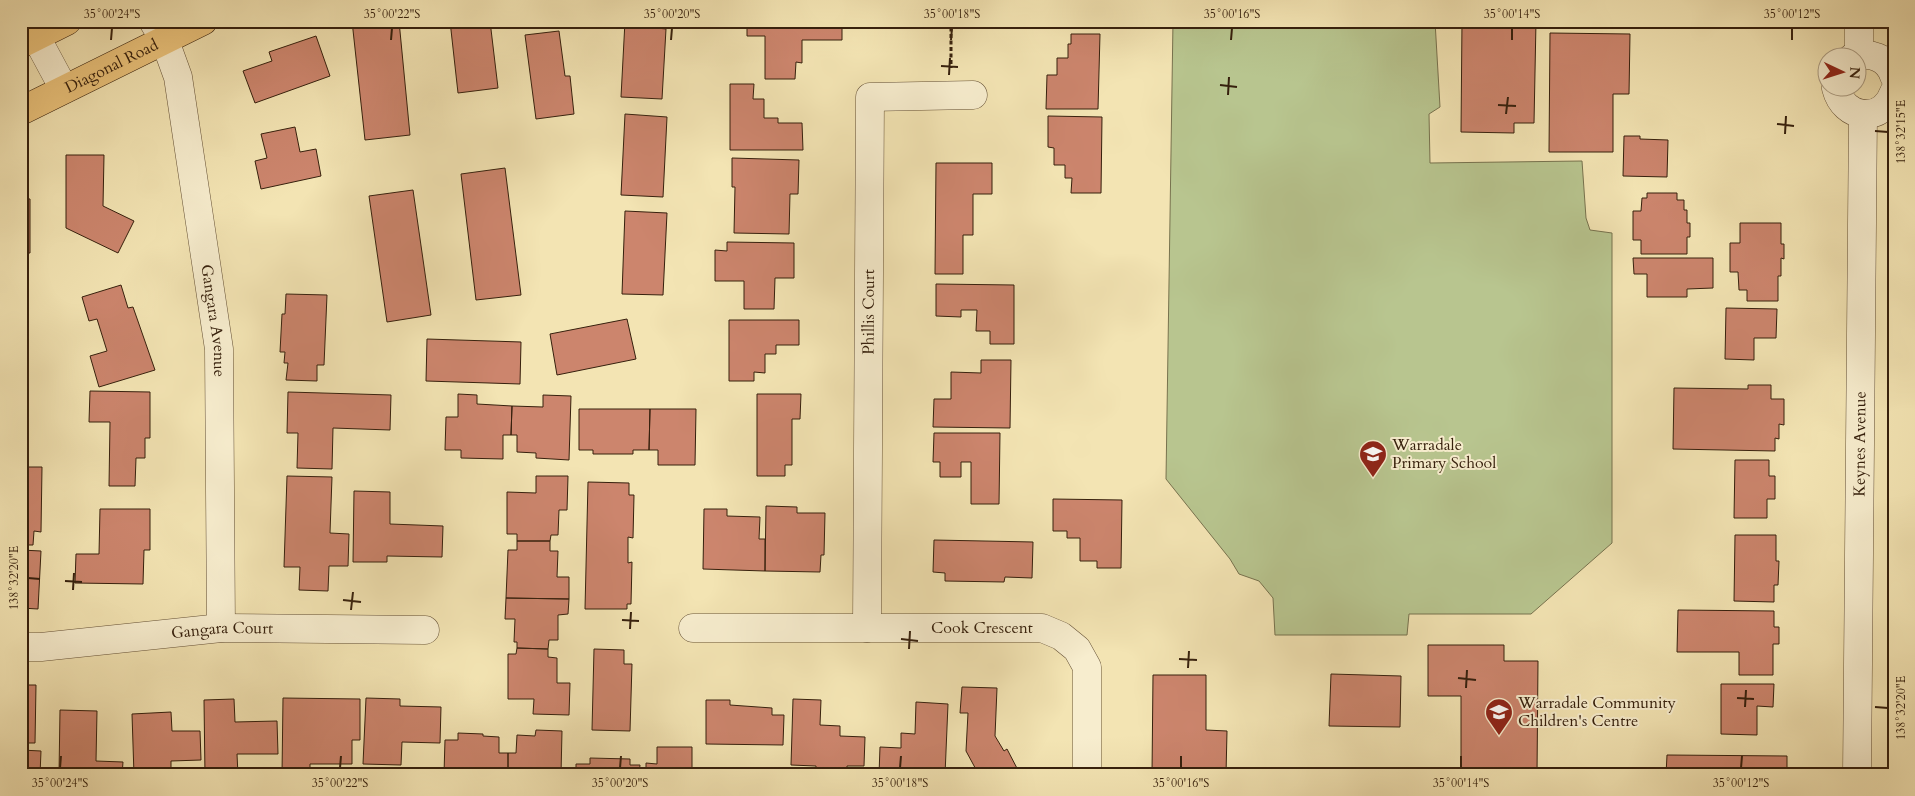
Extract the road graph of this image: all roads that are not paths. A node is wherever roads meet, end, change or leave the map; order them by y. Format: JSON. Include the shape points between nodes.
{"nodes":[{"id":1,"x":67,"y":21,"type":"edge"},
{"id":2,"x":203,"y":21,"type":"edge"},
{"id":3,"x":1859,"y":21,"type":"edge"},
{"id":4,"x":159,"y":31,"type":"edge"},
{"id":5,"x":30,"y":34,"type":"edge"},
{"id":6,"x":1857,"y":48,"type":"edge"},
{"id":7,"x":1868,"y":54,"type":"edge"},
{"id":8,"x":1894,"y":76,"type":"edge"},
{"id":9,"x":64,"y":89,"type":"junction"},
{"id":10,"x":1894,"y":92,"type":"edge"},
{"id":11,"x":962,"y":96,"type":"road end"},
{"id":12,"x":1840,"y":98,"type":"edge"},
{"id":13,"x":21,"y":111,"type":"edge"},
{"id":14,"x":1863,"y":114,"type":"junction"},
{"id":15,"x":221,"y":628,"type":"junction"},
{"id":16,"x":693,"y":628,"type":"dead end"},
{"id":17,"x":867,"y":628,"type":"junction"},
{"id":18,"x":425,"y":630,"type":"dead end"},
{"id":19,"x":21,"y":647,"type":"edge"},
{"id":20,"x":1087,"y":775,"type":"edge"},
{"id":21,"x":1858,"y":775,"type":"edge"}],
"edges":[{"from":1,"to":5,"type":"main road"},
{"from":2,"to":4,"type":"main road","name":"Diagonal Road"},
{"from":3,"to":6,"type":"street"},
{"from":4,"to":9,"type":"main road","name":"Diagonal Road"},
{"from":4,"to":15,"type":"street","name":"Gangara Avenue","via":[[178,77],[220,350]]},
{"from":5,"to":9,"type":"street"},
{"from":7,"to":8,"type":"street","via":[[1886,62]]},
{"from":9,"to":13,"type":"main road","name":"Diagonal Road"},
{"from":10,"to":14,"type":"street","via":[[1884,108]]},
{"from":11,"to":17,"type":"street","name":"Phillis Court","via":[[870,97]]},
{"from":12,"to":14,"type":"street","via":[[1853,112]]},
{"from":14,"to":21,"type":"street","name":"Keynes Avenue"},
{"from":15,"to":18,"type":"street","name":"Gangara Court"},
{"from":15,"to":19,"type":"street","name":"Gangara Court"},
{"from":16,"to":17,"type":"street","name":"Cook Crescent"},
{"from":17,"to":20,"type":"street","name":"Cook Crescent","via":[[1042,628],[1061,636],[1077,649],[1087,667]]}]}
